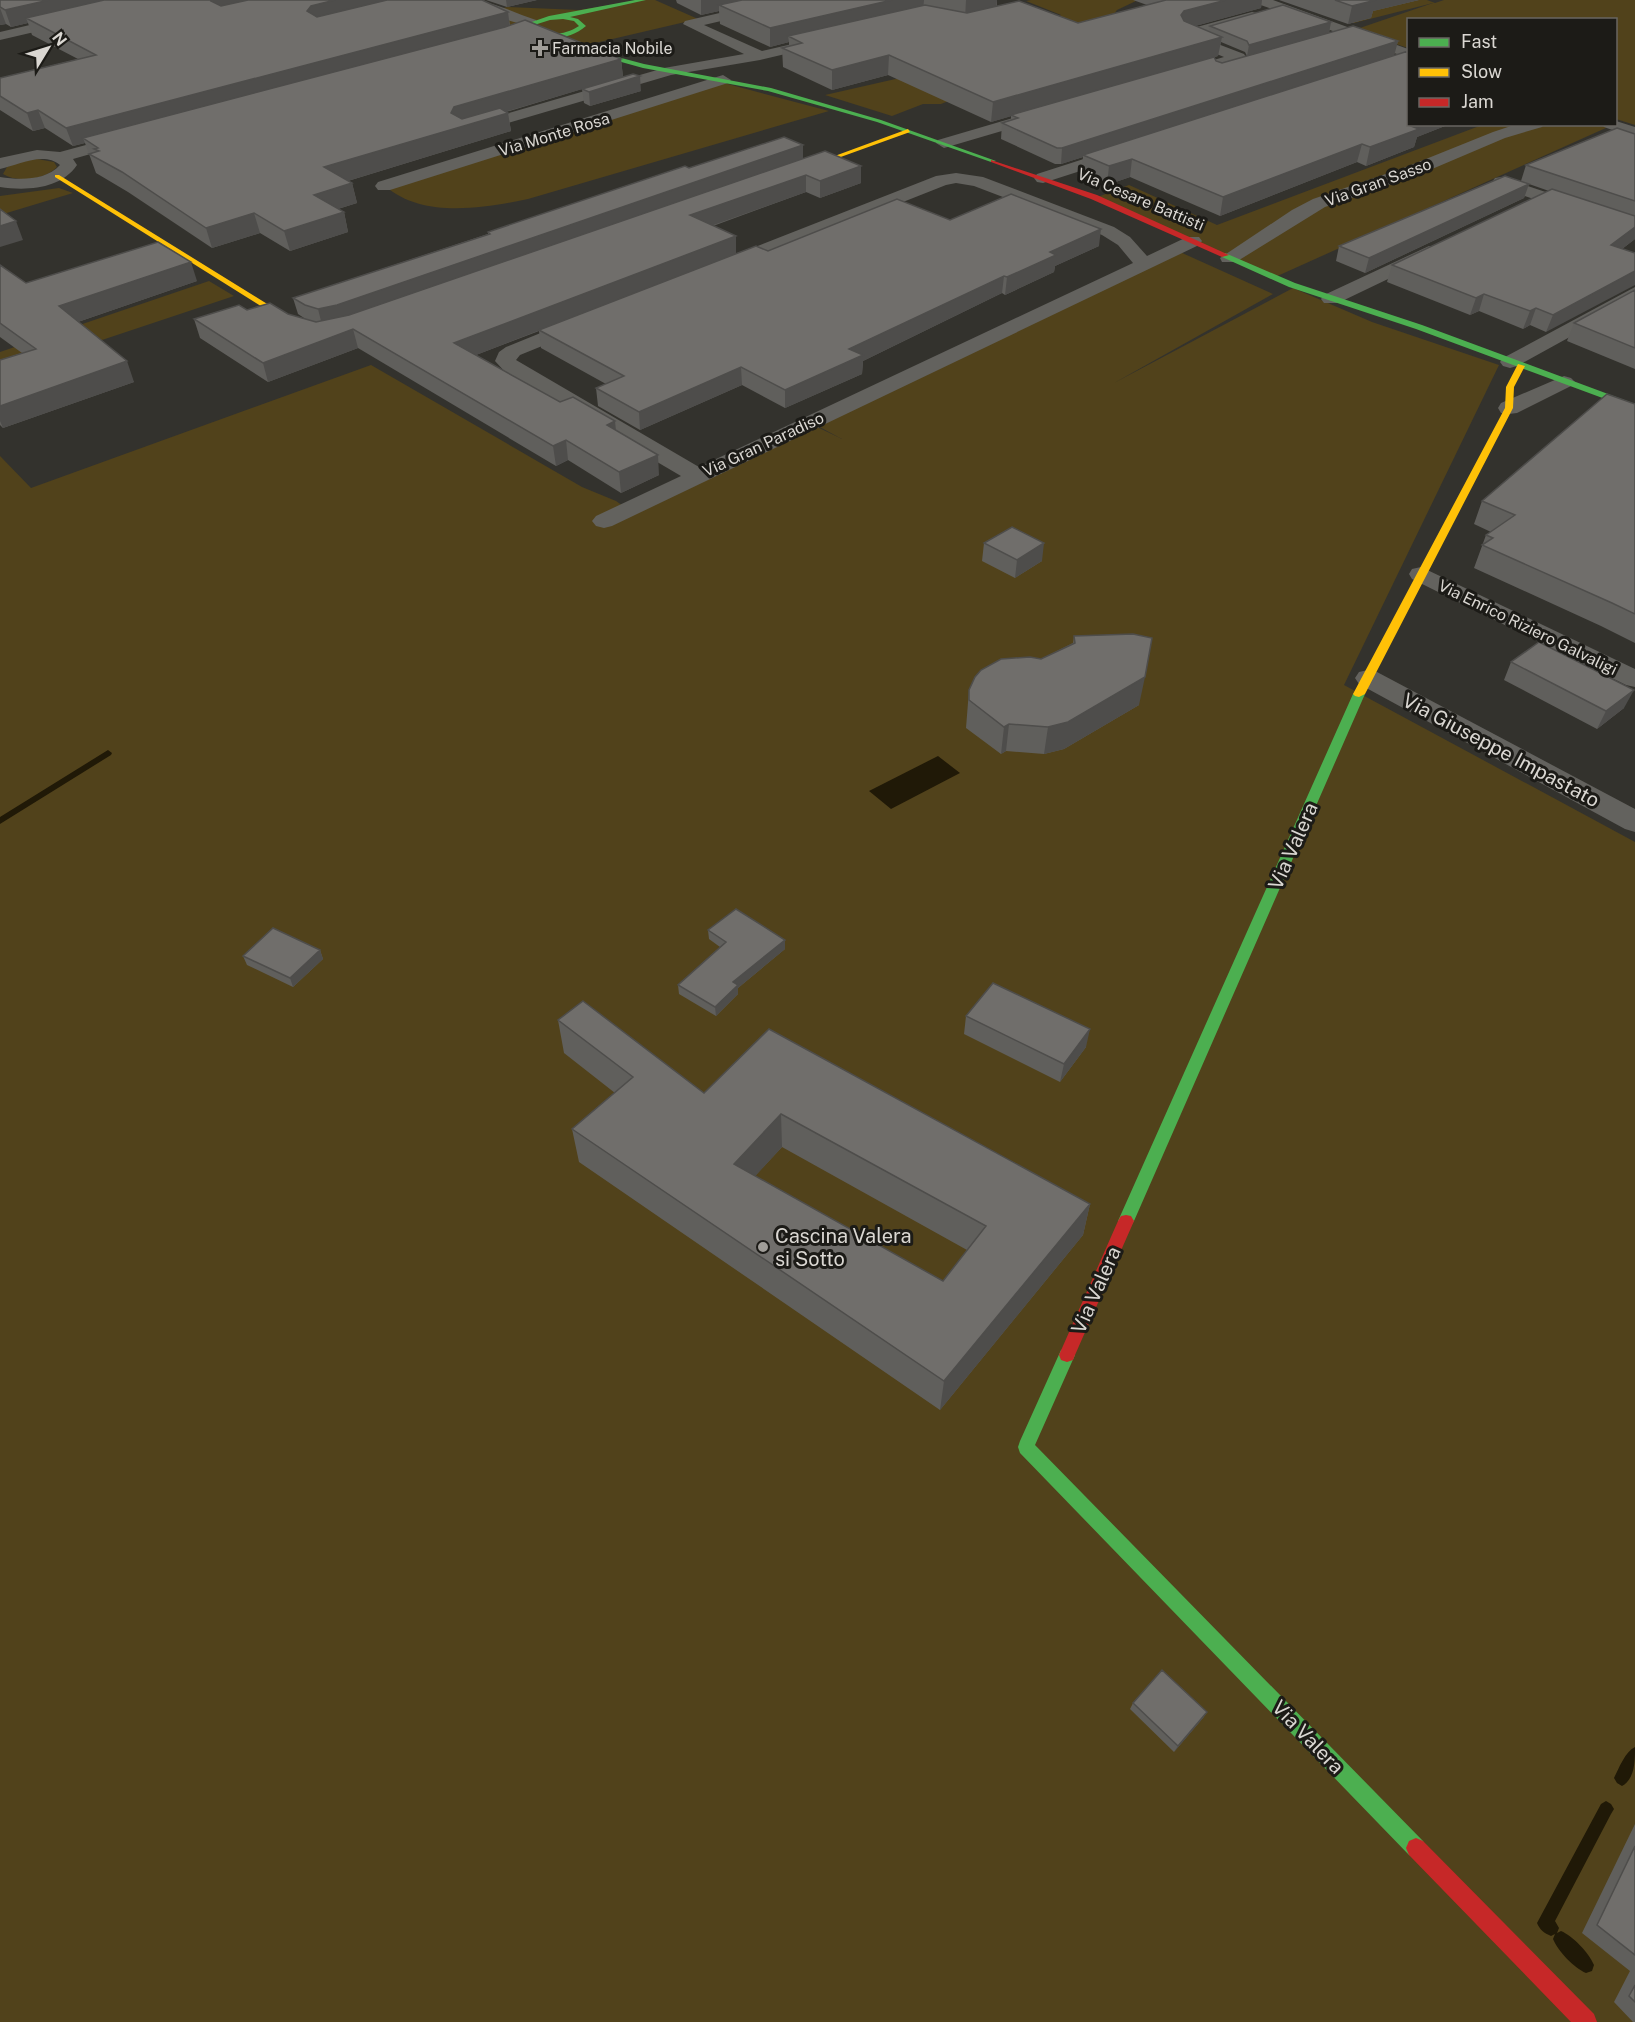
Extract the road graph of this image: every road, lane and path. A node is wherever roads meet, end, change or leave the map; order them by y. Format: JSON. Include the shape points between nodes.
{"nodes":[{"id":1,"x":154,"y":0,"type":"edge"},
{"id":2,"x":475,"y":0,"type":"edge"},
{"id":3,"x":643,"y":0,"type":"edge"},
{"id":4,"x":794,"y":0,"type":"edge"},
{"id":5,"x":1260,"y":0,"type":"edge"},
{"id":6,"x":123,"y":3,"type":"edge"},
{"id":7,"x":1283,"y":8,"type":"junction"},
{"id":8,"x":594,"y":11,"type":"junction"},
{"id":9,"x":562,"y":17,"type":"junction"},
{"id":10,"x":580,"y":22,"type":"junction"},
{"id":11,"x":535,"y":30,"type":"junction"},
{"id":12,"x":1351,"y":33,"type":"junction"},
{"id":13,"x":569,"y":34,"type":"junction"},
{"id":14,"x":0,"y":36,"type":"edge"},
{"id":15,"x":512,"y":36,"type":"edge"},
{"id":16,"x":837,"y":38,"type":"edge"},
{"id":17,"x":1328,"y":39,"type":"edge"},
{"id":18,"x":1407,"y":54,"type":"edge"},
{"id":19,"x":759,"y":57,"type":"junction"},
{"id":20,"x":1407,"y":59,"type":"edge"},
{"id":21,"x":622,"y":61,"type":"junction"},
{"id":22,"x":1386,"y":67,"type":"edge"},
{"id":23,"x":669,"y":71,"type":"junction"},
{"id":24,"x":723,"y":80,"type":"junction"},
{"id":25,"x":1166,"y":82,"type":"edge"},
{"id":26,"x":1059,"y":113,"type":"edge"},
{"id":27,"x":1529,"y":126,"type":"edge"},
{"id":28,"x":1616,"y":126,"type":"edge"},
{"id":29,"x":464,"y":130,"type":"edge"},
{"id":30,"x":908,"y":131,"type":"junction"},
{"id":31,"x":1635,"y":133,"type":"edge"},
{"id":32,"x":143,"y":134,"type":"edge"},
{"id":33,"x":949,"y":145,"type":"junction"},
{"id":34,"x":1138,"y":147,"type":"edge"},
{"id":35,"x":5,"y":157,"type":"edge"},
{"id":36,"x":60,"y":157,"type":"junction"},
{"id":37,"x":57,"y":176,"type":"junction"},
{"id":38,"x":783,"y":176,"type":"edge"},
{"id":39,"x":1043,"y":178,"type":"junction"},
{"id":40,"x":1501,"y":182,"type":"edge"},
{"id":41,"x":2,"y":183,"type":"edge"},
{"id":42,"x":384,"y":186,"type":"dead end"},
{"id":43,"x":1545,"y":197,"type":"junction"},
{"id":44,"x":1523,"y":207,"type":"edge"},
{"id":45,"x":1635,"y":228,"type":"edge"},
{"id":46,"x":1193,"y":241,"type":"junction"},
{"id":47,"x":1449,"y":243,"type":"edge"},
{"id":48,"x":1229,"y":258,"type":"junction"},
{"id":49,"x":1144,"y":264,"type":"junction"},
{"id":50,"x":707,"y":273,"type":"edge"},
{"id":51,"x":1635,"y":293,"type":"edge"},
{"id":52,"x":1331,"y":299,"type":"junction"},
{"id":53,"x":596,"y":317,"type":"edge"},
{"id":54,"x":315,"y":332,"type":"edge"},
{"id":55,"x":1516,"y":364,"type":"junction"},
{"id":56,"x":1564,"y":382,"type":"junction"},
{"id":57,"x":1635,"y":406,"type":"edge"},
{"id":58,"x":1509,"y":408,"type":"junction"},
{"id":59,"x":698,"y":476,"type":"junction"},
{"id":60,"x":604,"y":521,"type":"dead end"},
{"id":61,"x":1421,"y":574,"type":"junction"},
{"id":62,"x":1368,"y":678,"type":"junction"},
{"id":63,"x":1635,"y":679,"type":"edge"},
{"id":64,"x":1635,"y":822,"type":"edge"},
{"id":65,"x":1586,"y":2022,"type":"edge"}],
"edges":[{"from":1,"to":6,"type":"street"},
{"from":2,"to":11,"type":"street","name":"Via Cesare Battisti"},
{"from":3,"to":8,"type":"street"},
{"from":4,"to":19,"type":"street","via":[[690,24]]},
{"from":5,"to":7,"type":"street"},
{"from":6,"to":14,"type":"street"},
{"from":7,"to":12,"type":"street"},
{"from":7,"to":25,"type":"street","via":[[1187,35],[1251,58]]},
{"from":8,"to":9,"type":"street"},
{"from":8,"to":10,"type":"street"},
{"from":9,"to":10,"type":"street"},
{"from":9,"to":11,"type":"street","via":[[544,18]]},
{"from":10,"to":13,"type":"street","via":[[582,28]]},
{"from":11,"to":13,"type":"street"},
{"from":11,"to":15,"type":"street"},
{"from":11,"to":21,"type":"street","name":"Via Cesare Battisti","via":[[563,44]]},
{"from":12,"to":17,"type":"street"},
{"from":12,"to":18,"type":"street"},
{"from":13,"to":21,"type":"street","name":"Via Cesare Battisti","via":[[578,43]]},
{"from":16,"to":19,"type":"street"},
{"from":19,"to":23,"type":"street"},
{"from":20,"to":22,"type":"street"},
{"from":21,"to":23,"type":"street","name":"Via Cesare Battisti"},
{"from":23,"to":24,"type":"street","name":"Via Cesare Battisti"},
{"from":23,"to":29,"type":"street"},
{"from":24,"to":30,"type":"street","name":"Via Cesare Battisti","via":[[813,100]]},
{"from":24,"to":42,"type":"street","name":"Via Monte Rosa"},
{"from":26,"to":33,"type":"street"},
{"from":27,"to":48,"type":"street","name":"Via Gran Sasso","via":[[1320,203]]},
{"from":28,"to":31,"type":"street"},
{"from":30,"to":33,"type":"street","name":"Via Cesare Battisti"},
{"from":30,"to":38,"type":"street"},
{"from":32,"to":36,"type":"street"},
{"from":33,"to":39,"type":"street","name":"Via Cesare Battisti"},
{"from":34,"to":39,"type":"street"},
{"from":35,"to":36,"type":"street"},
{"from":36,"to":37,"type":"street","via":[[69,166]]},
{"from":37,"to":41,"type":"street","via":[[31,183]]},
{"from":37,"to":54,"type":"street"},
{"from":39,"to":46,"type":"street","name":"Via Cesare Battisti"},
{"from":40,"to":43,"type":"street"},
{"from":43,"to":44,"type":"street"},
{"from":43,"to":45,"type":"street"},
{"from":46,"to":48,"type":"street","name":"Via Cesare Battisti"},
{"from":46,"to":49,"type":"street","name":"Via Gran Paradiso"},
{"from":47,"to":52,"type":"street"},
{"from":48,"to":52,"type":"street","name":"Via Cesare Battisti"},
{"from":49,"to":50,"type":"street","via":[[1124,241],[1102,229],[977,181],[956,178],[942,180]]},
{"from":49,"to":59,"type":"street","name":"Via Gran Paradiso"},
{"from":51,"to":55,"type":"street"},
{"from":52,"to":55,"type":"street","name":"Via Cesare Battisti"},
{"from":53,"to":59,"type":"street","name":"Via Gran Paradiso","via":[[513,351],[505,361]]},
{"from":55,"to":56,"type":"street","name":"Via Cesare Battisti"},
{"from":55,"to":58,"type":"street","name":"Via Valera"},
{"from":56,"to":57,"type":"street","name":"Via Cesare Battisti"},
{"from":56,"to":58,"type":"street"},
{"from":58,"to":61,"type":"street","name":"Via Valera"},
{"from":59,"to":60,"type":"street"},
{"from":61,"to":62,"type":"street","name":"Via Valera"},
{"from":61,"to":63,"type":"street","name":"Via Enrico Riziero Galvaligi"},
{"from":62,"to":64,"type":"street","name":"Via Giuseppe Impastato"},
{"from":62,"to":65,"type":"street","name":"Via Valera","via":[[1026,1447]]}]}
